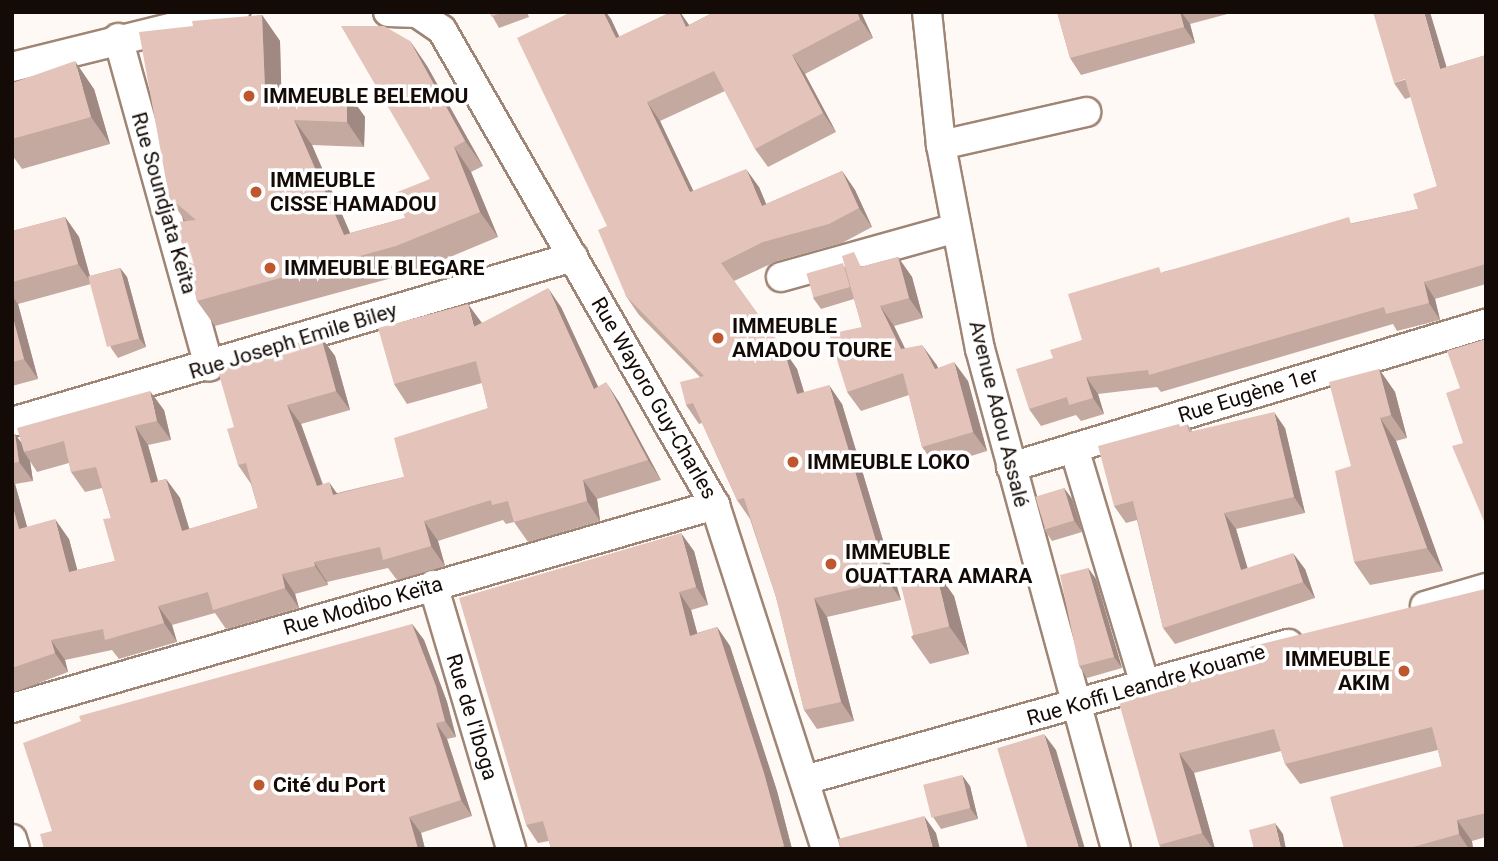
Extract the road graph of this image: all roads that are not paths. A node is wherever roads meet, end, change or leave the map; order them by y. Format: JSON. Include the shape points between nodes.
{"nodes":[{"id":1,"x":235,"y":12,"type":"edge"},
{"id":2,"x":388,"y":12,"type":"edge"},
{"id":3,"x":927,"y":12,"type":"edge"},
{"id":4,"x":123,"y":29,"type":"edge"},
{"id":5,"x":12,"y":67,"type":"edge"},
{"id":6,"x":1086,"y":112,"type":"dead end"},
{"id":7,"x":941,"y":145,"type":"junction"},
{"id":8,"x":956,"y":228,"type":"junction"},
{"id":9,"x":573,"y":257,"type":"junction"},
{"id":10,"x":781,"y":277,"type":"dead end"},
{"id":11,"x":1486,"y":324,"type":"edge"},
{"id":12,"x":209,"y":367,"type":"junction"},
{"id":13,"x":12,"y":422,"type":"edge"},
{"id":14,"x":1074,"y":448,"type":"junction"},
{"id":15,"x":1011,"y":467,"type":"junction"},
{"id":16,"x":715,"y":505,"type":"junction"},
{"id":17,"x":433,"y":585,"type":"junction"},
{"id":18,"x":1486,"y":588,"type":"edge"},
{"id":19,"x":1394,"y":614,"type":"edge"},
{"id":20,"x":1315,"y":637,"type":"edge"},
{"id":21,"x":1145,"y":685,"type":"junction"},
{"id":22,"x":1075,"y":705,"type":"junction"},
{"id":23,"x":12,"y":708,"type":"edge"},
{"id":24,"x":806,"y":780,"type":"junction"},
{"id":25,"x":12,"y":839,"type":"edge"},
{"id":26,"x":15,"y":849,"type":"edge"},
{"id":27,"x":511,"y":849,"type":"edge"},
{"id":28,"x":826,"y":849,"type":"edge"},
{"id":29,"x":1116,"y":849,"type":"edge"}],
"edges":[{"from":1,"to":4,"type":"street"},
{"from":2,"to":9,"type":"street","name":"Rue Wayoro Guy-Charles","via":[[417,13],[442,30]]},
{"from":3,"to":7,"type":"street","name":"Avenue Adou Assalé"},
{"from":4,"to":5,"type":"street"},
{"from":4,"to":12,"type":"street","name":"Rue Soundjata Keïta"},
{"from":6,"to":7,"type":"street"},
{"from":7,"to":8,"type":"street","name":"Avenue Adou Assalé"},
{"from":8,"to":10,"type":"street"},
{"from":8,"to":15,"type":"street","name":"Avenue Adou Assalé","via":[[980,349]]},
{"from":9,"to":12,"type":"street","name":"Rue Joseph Emile Biley"},
{"from":9,"to":16,"type":"street","name":"Rue Wayoro Guy-Charles"},
{"from":11,"to":14,"type":"street","name":"Rue Eugène 1er"},
{"from":12,"to":13,"type":"street","name":"Rue Joseph Emile Biley"},
{"from":14,"to":15,"type":"street","name":"Rue Eugène 1er"},
{"from":14,"to":21,"type":"street"},
{"from":15,"to":22,"type":"street","name":"Avenue Adou Assalé"},
{"from":16,"to":17,"type":"street","name":"Rue Modibo Keïta"},
{"from":16,"to":24,"type":"street","name":"Rue Wayoro Guy-Charles"},
{"from":17,"to":23,"type":"street","name":"Rue Modibo Keïta"},
{"from":17,"to":27,"type":"street","name":"Rue de l'Iboga"},
{"from":18,"to":19,"type":"street"},
{"from":20,"to":21,"type":"street","name":"Rue Koffi Leandre Kouame"},
{"from":21,"to":22,"type":"street","name":"Rue Koffi Leandre Kouame"},
{"from":22,"to":24,"type":"street","name":"Rue Koffi Leandre Kouame"},
{"from":22,"to":29,"type":"street","name":"Avenue Adou Assalé"},
{"from":24,"to":28,"type":"street","name":"Rue Wayoro Guy-Charles"},
{"from":25,"to":26,"type":"street"}]}
